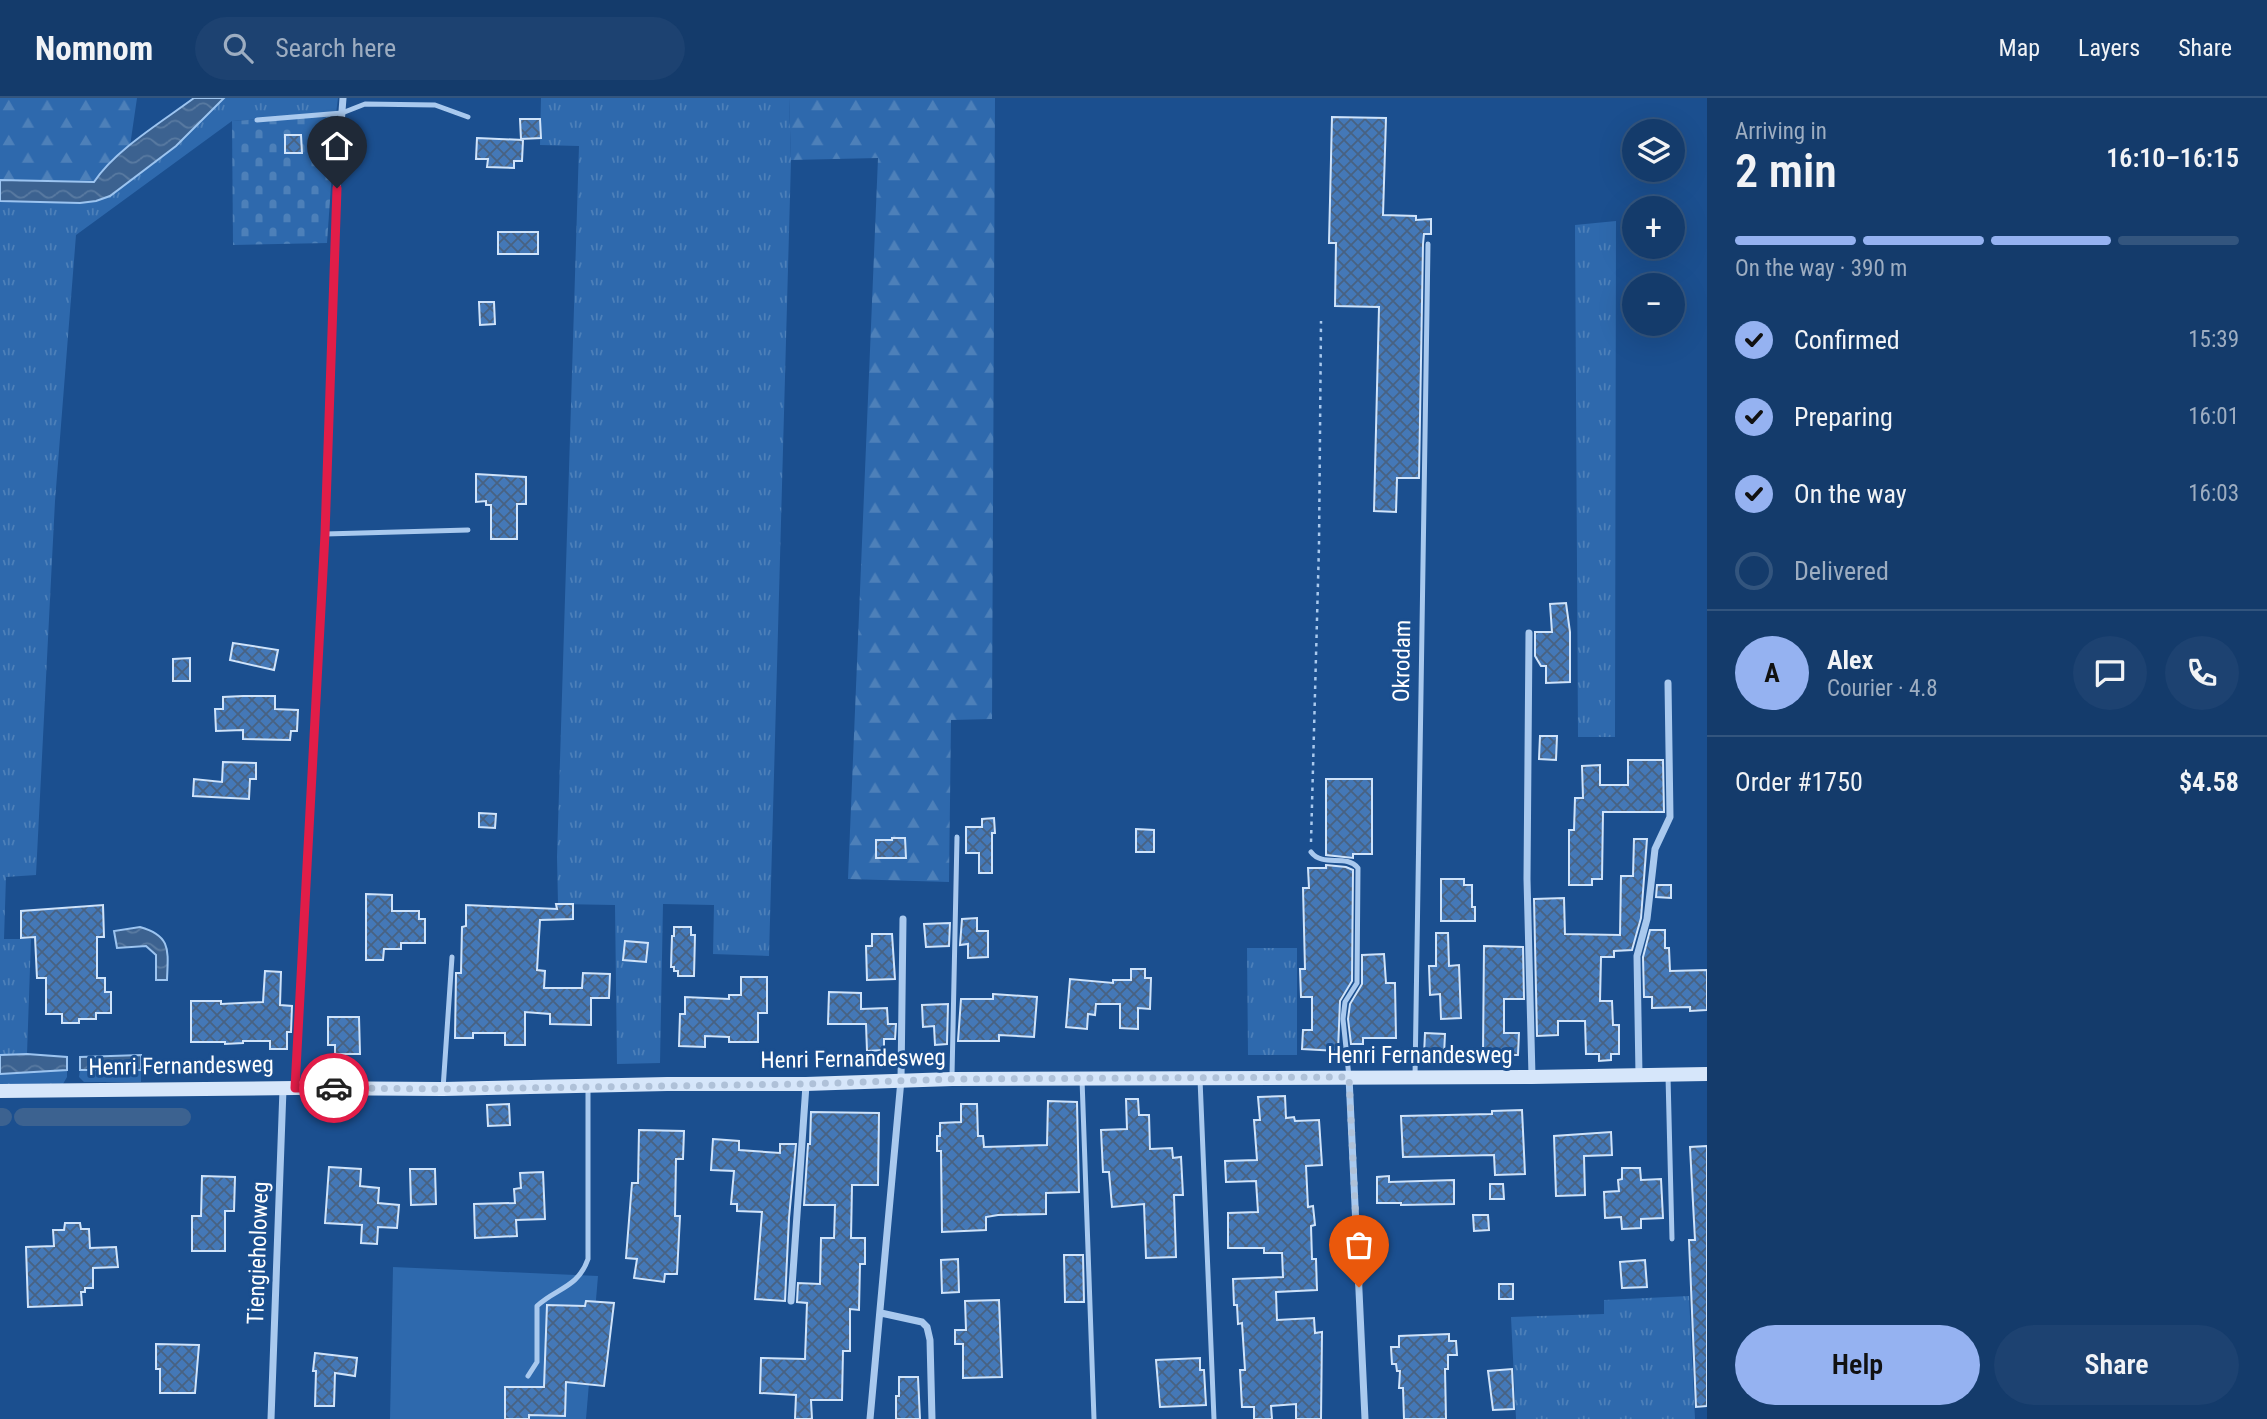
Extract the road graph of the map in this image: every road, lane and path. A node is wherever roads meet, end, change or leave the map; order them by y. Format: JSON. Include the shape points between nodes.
{"nodes":[{"id":1,"x":344,"y":98,"type":"edge"},
{"id":2,"x":342,"y":113,"type":"junction"},
{"id":3,"x":468,"y":117,"type":"dead end"},
{"id":4,"x":257,"y":120,"type":"dead end"},
{"id":5,"x":1428,"y":244,"type":"dead end"},
{"id":6,"x":1321,"y":321,"type":"dead end"},
{"id":7,"x":468,"y":530,"type":"dead end"},
{"id":8,"x":325,"y":534,"type":"junction"},
{"id":9,"x":1529,"y":633,"type":"dead end"},
{"id":10,"x":1668,"y":683,"type":"dead end"},
{"id":11,"x":957,"y":837,"type":"dead end"},
{"id":12,"x":1311,"y":852,"type":"joint"},
{"id":13,"x":903,"y":919,"type":"dead end"},
{"id":14,"x":452,"y":957,"type":"dead end"},
{"id":15,"x":1707,"y":1074,"type":"edge"},
{"id":16,"x":1639,"y":1076,"type":"junction"},
{"id":17,"x":1668,"y":1076,"type":"junction"},
{"id":18,"x":1349,"y":1077,"type":"junction"},
{"id":19,"x":1415,"y":1077,"type":"junction"},
{"id":20,"x":1532,"y":1077,"type":"junction"},
{"id":21,"x":952,"y":1079,"type":"junction"},
{"id":22,"x":1082,"y":1079,"type":"junction"},
{"id":23,"x":1200,"y":1079,"type":"junction"},
{"id":24,"x":901,"y":1080,"type":"junction"},
{"id":25,"x":806,"y":1084,"type":"junction"},
{"id":26,"x":587,"y":1086,"type":"junction"},
{"id":27,"x":289,"y":1088,"type":"junction"},
{"id":28,"x":443,"y":1089,"type":"junction"},
{"id":29,"x":0,"y":1091,"type":"edge"},
{"id":30,"x":1672,"y":1239,"type":"dead end"},
{"id":31,"x":791,"y":1301,"type":"dead end"},
{"id":32,"x":880,"y":1313,"type":"junction"},
{"id":33,"x":527,"y":1376,"type":"dead end"},
{"id":34,"x":271,"y":1419,"type":"edge"},
{"id":35,"x":870,"y":1419,"type":"edge"},
{"id":36,"x":932,"y":1419,"type":"edge"},
{"id":37,"x":1094,"y":1419,"type":"edge"},
{"id":38,"x":1214,"y":1419,"type":"edge"},
{"id":39,"x":1365,"y":1419,"type":"edge"}],
"edges":[{"from":1,"to":2,"type":"street","name":"Tiengieholoweg"},
{"from":2,"to":3,"type":"lane","via":[[365,104],[413,104],[442,107]]},
{"from":2,"to":4,"type":"lane"},
{"from":2,"to":8,"type":"street","name":"Tiengieholoweg"},
{"from":5,"to":19,"type":"lane","name":"Okrodam"},
{"from":6,"to":12,"type":"path"},
{"from":7,"to":8,"type":"lane"},
{"from":8,"to":27,"type":"street","name":"Tiengieholoweg"},
{"from":9,"to":20,"type":"street","via":[[1527,879]]},
{"from":10,"to":16,"type":"street","via":[[1670,817],[1655,849],[1647,919],[1637,956]]},
{"from":11,"to":21,"type":"lane"},
{"from":12,"to":18,"type":"lane","via":[[1319,859],[1349,861],[1359,868],[1357,983],[1345,1002],[1343,1019]]},
{"from":13,"to":24,"type":"street"},
{"from":14,"to":28,"type":"lane"},
{"from":15,"to":17,"type":"street","name":"Henri Fernandesweg"},
{"from":16,"to":17,"type":"street","name":"Henri Fernandesweg"},
{"from":16,"to":20,"type":"street","name":"Henri Fernandesweg"},
{"from":17,"to":30,"type":"lane"},
{"from":18,"to":19,"type":"street","name":"Henri Fernandesweg"},
{"from":18,"to":23,"type":"street","name":"Henri Fernandesweg"},
{"from":18,"to":39,"type":"street"},
{"from":19,"to":20,"type":"street","name":"Henri Fernandesweg"},
{"from":21,"to":22,"type":"street","name":"Henri Fernandesweg"},
{"from":21,"to":24,"type":"street","name":"Henri Fernandesweg"},
{"from":22,"to":23,"type":"street","name":"Henri Fernandesweg"},
{"from":22,"to":37,"type":"lane"},
{"from":23,"to":38,"type":"lane"},
{"from":24,"to":25,"type":"street","name":"Henri Fernandesweg"},
{"from":24,"to":32,"type":"street"},
{"from":25,"to":26,"type":"street","name":"Henri Fernandesweg"},
{"from":25,"to":31,"type":"street"},
{"from":26,"to":28,"type":"street","name":"Henri Fernandesweg"},
{"from":26,"to":33,"type":"lane","via":[[588,1259],[576,1281],[537,1306],[537,1362]]},
{"from":27,"to":28,"type":"street","name":"Henri Fernandesweg"},
{"from":27,"to":29,"type":"street","name":"Henri Fernandesweg"},
{"from":27,"to":34,"type":"street","name":"Tiengieholoweg"},
{"from":32,"to":35,"type":"street"},
{"from":32,"to":36,"type":"street","via":[[927,1327]]}]}
